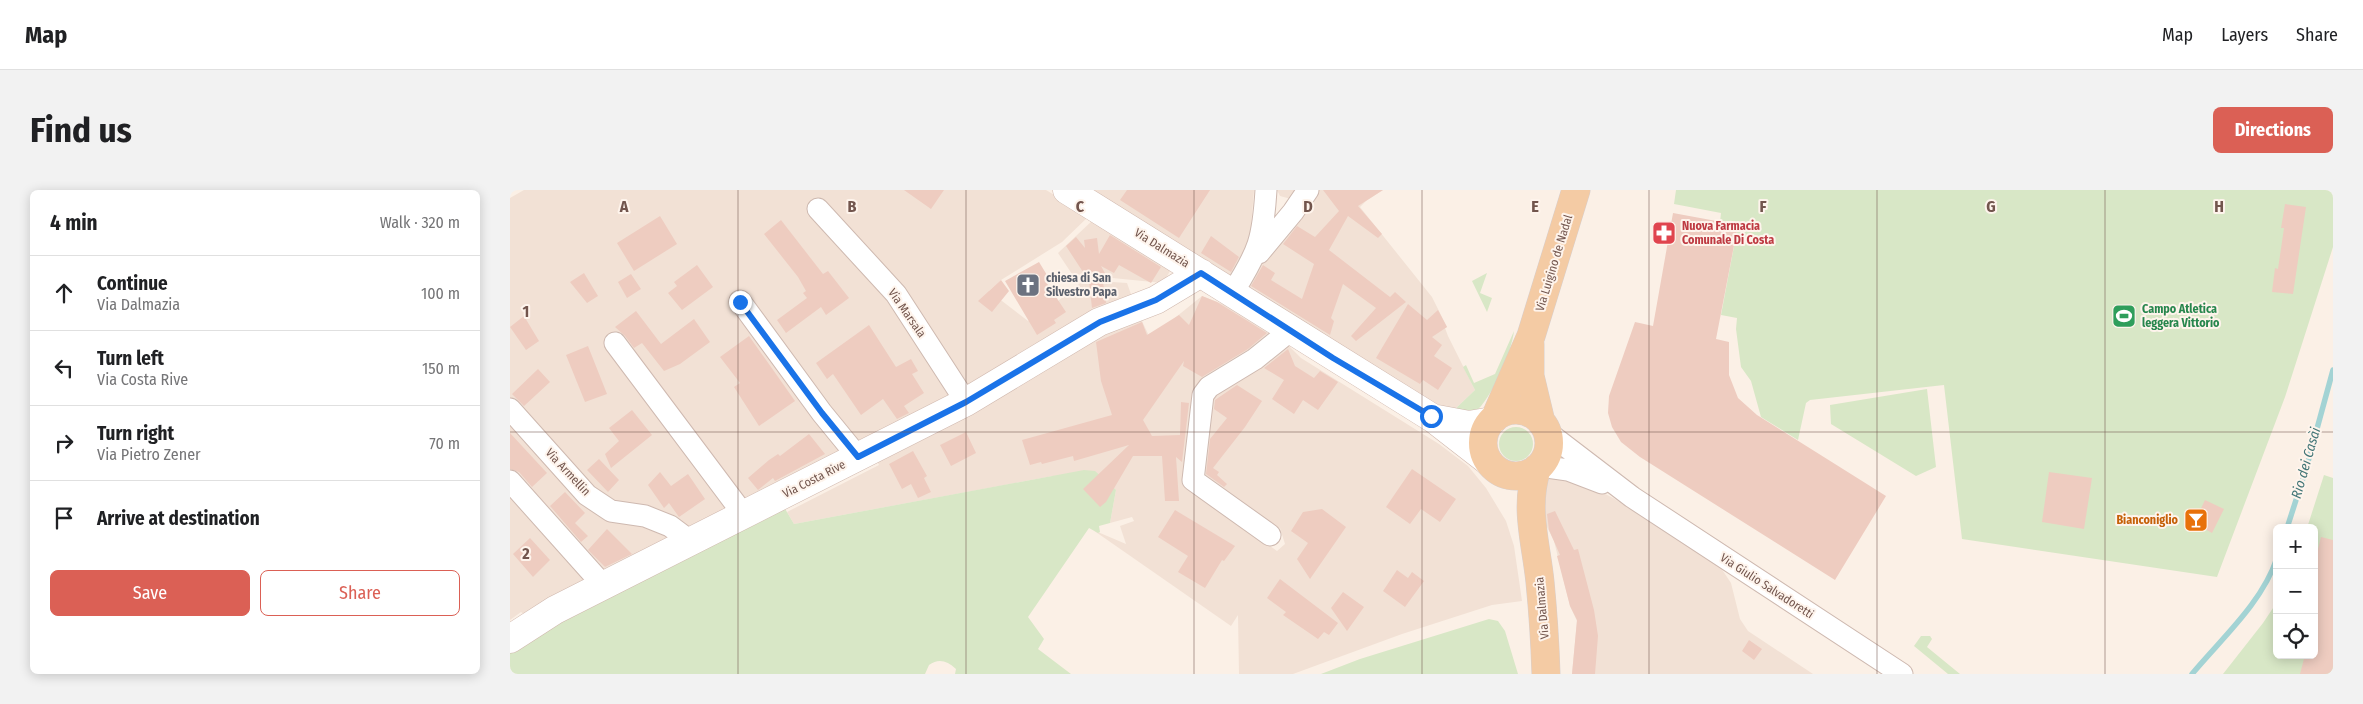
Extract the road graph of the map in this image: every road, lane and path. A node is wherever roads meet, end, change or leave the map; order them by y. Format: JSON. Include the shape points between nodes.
{"nodes":[{"id":1,"x":1067,"y":190,"type":"edge"},
{"id":2,"x":1576,"y":190,"type":"edge"},
{"id":3,"x":1306,"y":192,"type":"edge"},
{"id":4,"x":1266,"y":193,"type":"edge"},
{"id":5,"x":818,"y":209,"type":"dead end"},
{"id":6,"x":1254,"y":258,"type":"junction"},
{"id":7,"x":1201,"y":273,"type":"junction"},
{"id":8,"x":1233,"y":292,"type":"junction"},
{"id":9,"x":740,"y":302,"type":"dead end"},
{"id":10,"x":1291,"y":330,"type":"junction"},
{"id":11,"x":1531,"y":336,"type":"junction"},
{"id":12,"x":614,"y":343,"type":"dead end"},
{"id":13,"x":966,"y":402,"type":"junction"},
{"id":14,"x":510,"y":409,"type":"edge"},
{"id":15,"x":1434,"y":419,"type":"junction"},
{"id":16,"x":1493,"y":419,"type":"junction"},
{"id":17,"x":1544,"y":427,"type":"junction"},
{"id":18,"x":858,"y":457,"type":"junction"},
{"id":19,"x":1490,"y":463,"type":"junction"},
{"id":20,"x":1539,"y":467,"type":"junction"},
{"id":21,"x":510,"y":480,"type":"edge"},
{"id":22,"x":1632,"y":497,"type":"junction"},
{"id":23,"x":744,"y":515,"type":"junction"},
{"id":24,"x":1270,"y":535,"type":"dead end"},
{"id":25,"x":690,"y":541,"type":"junction"},
{"id":26,"x":1534,"y":542,"type":"junction"},
{"id":27,"x":603,"y":586,"type":"junction"},
{"id":28,"x":510,"y":639,"type":"edge"},
{"id":29,"x":1546,"y":674,"type":"edge"},
{"id":30,"x":1902,"y":674,"type":"edge"}],
"edges":[{"from":1,"to":7,"type":"street","name":"Via Dalmazia"},
{"from":2,"to":11,"type":"main road","name":"Via Luigino de Nadal"},
{"from":3,"to":4,"type":"street","via":[[1286,207],[1275,204]]},
{"from":3,"to":6,"type":"street"},
{"from":4,"to":6,"type":"street","via":[[1262,234]]},
{"from":5,"to":13,"type":"street","name":"Via Marsala","via":[[896,294]]},
{"from":6,"to":8,"type":"street"},
{"from":7,"to":8,"type":"street","name":"Via Dalmazia"},
{"from":7,"to":13,"type":"street","name":"Via Costa Rive","via":[[1156,300],[1100,322]]},
{"from":8,"to":10,"type":"street","name":"Via Dalmazia"},
{"from":9,"to":18,"type":"street"},
{"from":10,"to":15,"type":"street","name":"Via Dalmazia"},
{"from":10,"to":24,"type":"street","via":[[1255,360],[1209,387],[1203,395],[1193,480]]},
{"from":11,"to":16,"type":"main road","name":"Via Luigino de Nadal"},
{"from":11,"to":17,"type":"main road","name":"Via Luigino de Nadal","via":[[1530,376]]},
{"from":12,"to":23,"type":"street"},
{"from":13,"to":18,"type":"street","name":"Via Costa Rive"},
{"from":14,"to":25,"type":"street","name":"Via Armellin","via":[[587,495],[610,511],[645,516],[670,526]]},
{"from":15,"to":16,"type":"street","name":"Via Dalmazia","via":[[1478,425]]},
{"from":15,"to":19,"type":"street","name":"Via Dalmazia"},
{"from":16,"to":17,"type":"main road","via":[[1508,411],[1524,411]]},
{"from":16,"to":19,"type":"main road","via":[[1483,440]]},
{"from":17,"to":20,"type":"main road","via":[[1548,450]]},
{"from":17,"to":22,"type":"street","name":"Via Giulio Salvadoretti"},
{"from":18,"to":23,"type":"street","name":"Via Costa Rive"},
{"from":19,"to":20,"type":"main road","via":[[1508,475],[1528,474]]},
{"from":19,"to":26,"type":"main road","name":"Via Dalmazia"},
{"from":20,"to":22,"type":"street","name":"Via Giulio Salvadoretti","via":[[1581,474]]},
{"from":20,"to":26,"type":"main road","name":"Via Dalmazia","via":[[1530,491]]},
{"from":21,"to":27,"type":"street"},
{"from":22,"to":30,"type":"street","name":"Via Giulio Salvadoretti"},
{"from":23,"to":25,"type":"street","name":"Via Costa Rive"},
{"from":25,"to":27,"type":"street","name":"Via Costa Rive"},
{"from":26,"to":29,"type":"main road","name":"Via Dalmazia"},
{"from":27,"to":28,"type":"street","name":"Via Costa Rive","via":[[555,610]]}]}
